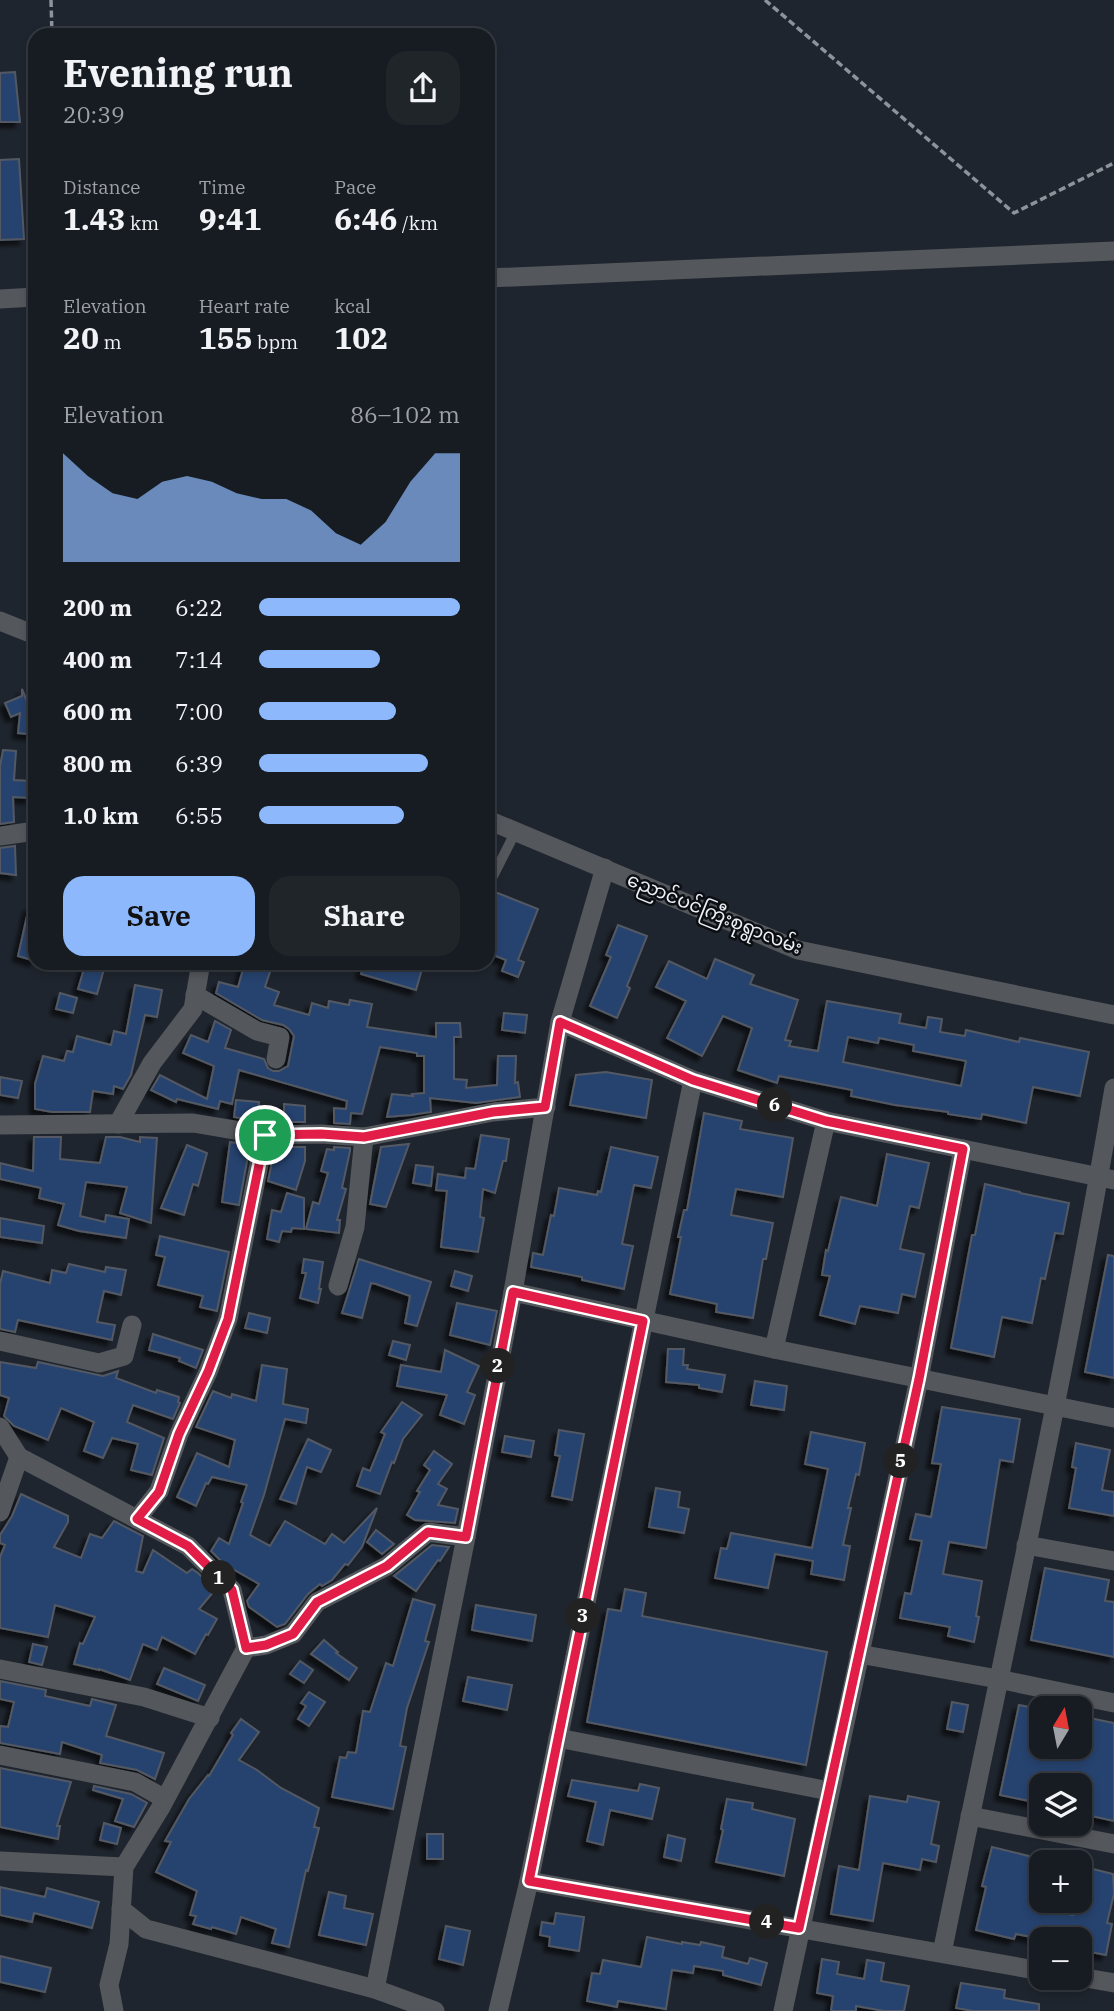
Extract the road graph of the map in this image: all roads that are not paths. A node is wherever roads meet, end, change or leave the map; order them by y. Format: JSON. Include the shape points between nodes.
{"nodes":[{"id":1,"x":1114,"y":251,"type":"edge"},
{"id":2,"x":495,"y":278,"type":"edge"},
{"id":3,"x":28,"y":297,"type":"edge"},
{"id":4,"x":0,"y":299,"type":"edge"},
{"id":5,"x":0,"y":621,"type":"edge"},
{"id":6,"x":28,"y":632,"type":"edge"},
{"id":7,"x":495,"y":823,"type":"edge"},
{"id":8,"x":516,"y":831,"type":"junction"},
{"id":9,"x":28,"y":832,"type":"edge"},
{"id":10,"x":0,"y":836,"type":"edge"},
{"id":11,"x":605,"y":868,"type":"junction"},
{"id":12,"x":495,"y":872,"type":"edge"},
{"id":13,"x":200,"y":970,"type":"edge"},
{"id":14,"x":195,"y":995,"type":"junction"},
{"id":15,"x":1114,"y":1015,"type":"edge"},
{"id":16,"x":560,"y":1022,"type":"junction"},
{"id":17,"x":276,"y":1059,"type":"dead end"},
{"id":18,"x":693,"y":1080,"type":"junction"},
{"id":19,"x":1114,"y":1088,"type":"edge"},
{"id":20,"x":545,"y":1107,"type":"junction"},
{"id":21,"x":826,"y":1121,"type":"junction"},
{"id":22,"x":118,"y":1124,"type":"junction"},
{"id":23,"x":0,"y":1125,"type":"edge"},
{"id":24,"x":265,"y":1135,"type":"junction"},
{"id":25,"x":364,"y":1137,"type":"junction"},
{"id":26,"x":963,"y":1149,"type":"junction"},
{"id":27,"x":1106,"y":1179,"type":"edge"},
{"id":28,"x":338,"y":1286,"type":"dead end"},
{"id":29,"x":513,"y":1292,"type":"junction"},
{"id":30,"x":643,"y":1321,"type":"junction"},
{"id":31,"x":132,"y":1325,"type":"dead end"},
{"id":32,"x":0,"y":1341,"type":"edge"},
{"id":33,"x":774,"y":1349,"type":"junction"},
{"id":34,"x":919,"y":1379,"type":"junction"},
{"id":35,"x":1054,"y":1406,"type":"junction"},
{"id":36,"x":1114,"y":1418,"type":"edge"},
{"id":37,"x":0,"y":1427,"type":"edge"},
{"id":38,"x":19,"y":1457,"type":"junction"},
{"id":39,"x":0,"y":1512,"type":"edge"},
{"id":40,"x":137,"y":1519,"type":"junction"},
{"id":41,"x":466,"y":1537,"type":"junction"},
{"id":42,"x":1026,"y":1545,"type":"junction"},
{"id":43,"x":1114,"y":1561,"type":"edge"},
{"id":44,"x":246,"y":1648,"type":"junction"},
{"id":45,"x":859,"y":1654,"type":"junction"},
{"id":46,"x":0,"y":1669,"type":"edge"},
{"id":47,"x":998,"y":1679,"type":"junction"},
{"id":48,"x":1114,"y":1703,"type":"edge"},
{"id":49,"x":210,"y":1718,"type":"junction"},
{"id":50,"x":558,"y":1738,"type":"junction"},
{"id":51,"x":0,"y":1755,"type":"edge"},
{"id":52,"x":829,"y":1791,"type":"junction"},
{"id":53,"x":166,"y":1799,"type":"junction"},
{"id":54,"x":970,"y":1816,"type":"junction"},
{"id":55,"x":1114,"y":1844,"type":"edge"},
{"id":56,"x":0,"y":1861,"type":"edge"},
{"id":57,"x":124,"y":1867,"type":"junction"},
{"id":58,"x":529,"y":1881,"type":"junction"},
{"id":59,"x":121,"y":1909,"type":"junction"},
{"id":60,"x":799,"y":1928,"type":"junction"},
{"id":61,"x":942,"y":1953,"type":"junction"},
{"id":62,"x":1029,"y":1968,"type":"edge"},
{"id":63,"x":1092,"y":1979,"type":"edge"},
{"id":64,"x":1114,"y":1983,"type":"edge"},
{"id":65,"x":375,"y":1989,"type":"junction"},
{"id":66,"x":114,"y":2011,"type":"edge"},
{"id":67,"x":435,"y":2011,"type":"edge"},
{"id":68,"x":498,"y":2011,"type":"edge"},
{"id":69,"x":783,"y":2011,"type":"edge"}],
"edges":[{"from":1,"to":2,"type":"street"},
{"from":3,"to":4,"type":"street"},
{"from":5,"to":6,"type":"street"},
{"from":7,"to":8,"type":"street","name":"ညောင်ပင်ကြီးစုရွာလမ်း"},
{"from":8,"to":11,"type":"street","name":"ညောင်ပင်ကြီးစုရွာလမ်း"},
{"from":8,"to":12,"type":"lane"},
{"from":9,"to":10,"type":"street"},
{"from":11,"to":15,"type":"street","name":"ညောင်ပင်ကြီးစုရွာလမ်း","via":[[798,950]]},
{"from":11,"to":16,"type":"street"},
{"from":13,"to":14,"type":"street"},
{"from":14,"to":17,"type":"street","via":[[257,1031],[280,1037]]},
{"from":14,"to":22,"type":"street","via":[[193,1009],[152,1063]]},
{"from":16,"to":18,"type":"street"},
{"from":16,"to":20,"type":"street"},
{"from":18,"to":21,"type":"street"},
{"from":18,"to":30,"type":"street"},
{"from":19,"to":27,"type":"street"},
{"from":20,"to":25,"type":"street","via":[[493,1112]]},
{"from":20,"to":29,"type":"street"},
{"from":21,"to":26,"type":"street"},
{"from":21,"to":33,"type":"street"},
{"from":22,"to":23,"type":"street"},
{"from":22,"to":24,"type":"street","via":[[194,1123]]},
{"from":24,"to":25,"type":"street"},
{"from":24,"to":40,"type":"street","via":[[228,1319],[159,1492]]},
{"from":25,"to":28,"type":"street","via":[[355,1227]]},
{"from":26,"to":27,"type":"street"},
{"from":26,"to":34,"type":"street"},
{"from":27,"to":35,"type":"street"},
{"from":29,"to":30,"type":"street"},
{"from":29,"to":41,"type":"street"},
{"from":30,"to":33,"type":"street"},
{"from":30,"to":50,"type":"street"},
{"from":31,"to":32,"type":"street","via":[[124,1356],[99,1363]]},
{"from":33,"to":34,"type":"street"},
{"from":34,"to":35,"type":"street"},
{"from":34,"to":45,"type":"street"},
{"from":35,"to":36,"type":"street"},
{"from":35,"to":42,"type":"street"},
{"from":37,"to":38,"type":"street"},
{"from":38,"to":39,"type":"street"},
{"from":38,"to":40,"type":"street"},
{"from":40,"to":44,"type":"street","via":[[188,1546],[232,1590]]},
{"from":41,"to":44,"type":"street","via":[[428,1532],[387,1566],[317,1602],[293,1634]]},
{"from":41,"to":65,"type":"street"},
{"from":42,"to":43,"type":"street"},
{"from":42,"to":47,"type":"street"},
{"from":44,"to":49,"type":"street"},
{"from":45,"to":47,"type":"street"},
{"from":45,"to":52,"type":"street"},
{"from":46,"to":49,"type":"street","via":[[144,1697]]},
{"from":47,"to":48,"type":"street"},
{"from":47,"to":54,"type":"street"},
{"from":49,"to":53,"type":"street"},
{"from":50,"to":52,"type":"street"},
{"from":50,"to":58,"type":"street"},
{"from":51,"to":53,"type":"street","via":[[135,1782]]},
{"from":52,"to":60,"type":"street"},
{"from":53,"to":57,"type":"street"},
{"from":54,"to":55,"type":"street"},
{"from":54,"to":61,"type":"street"},
{"from":56,"to":57,"type":"street"},
{"from":57,"to":59,"type":"street"},
{"from":58,"to":60,"type":"street"},
{"from":58,"to":68,"type":"street"},
{"from":59,"to":65,"type":"street","via":[[146,1929]]},
{"from":59,"to":66,"type":"street","via":[[109,1985]]},
{"from":60,"to":61,"type":"street"},
{"from":60,"to":69,"type":"street"},
{"from":61,"to":62,"type":"street"},
{"from":63,"to":64,"type":"street"},
{"from":65,"to":67,"type":"street"}]}
